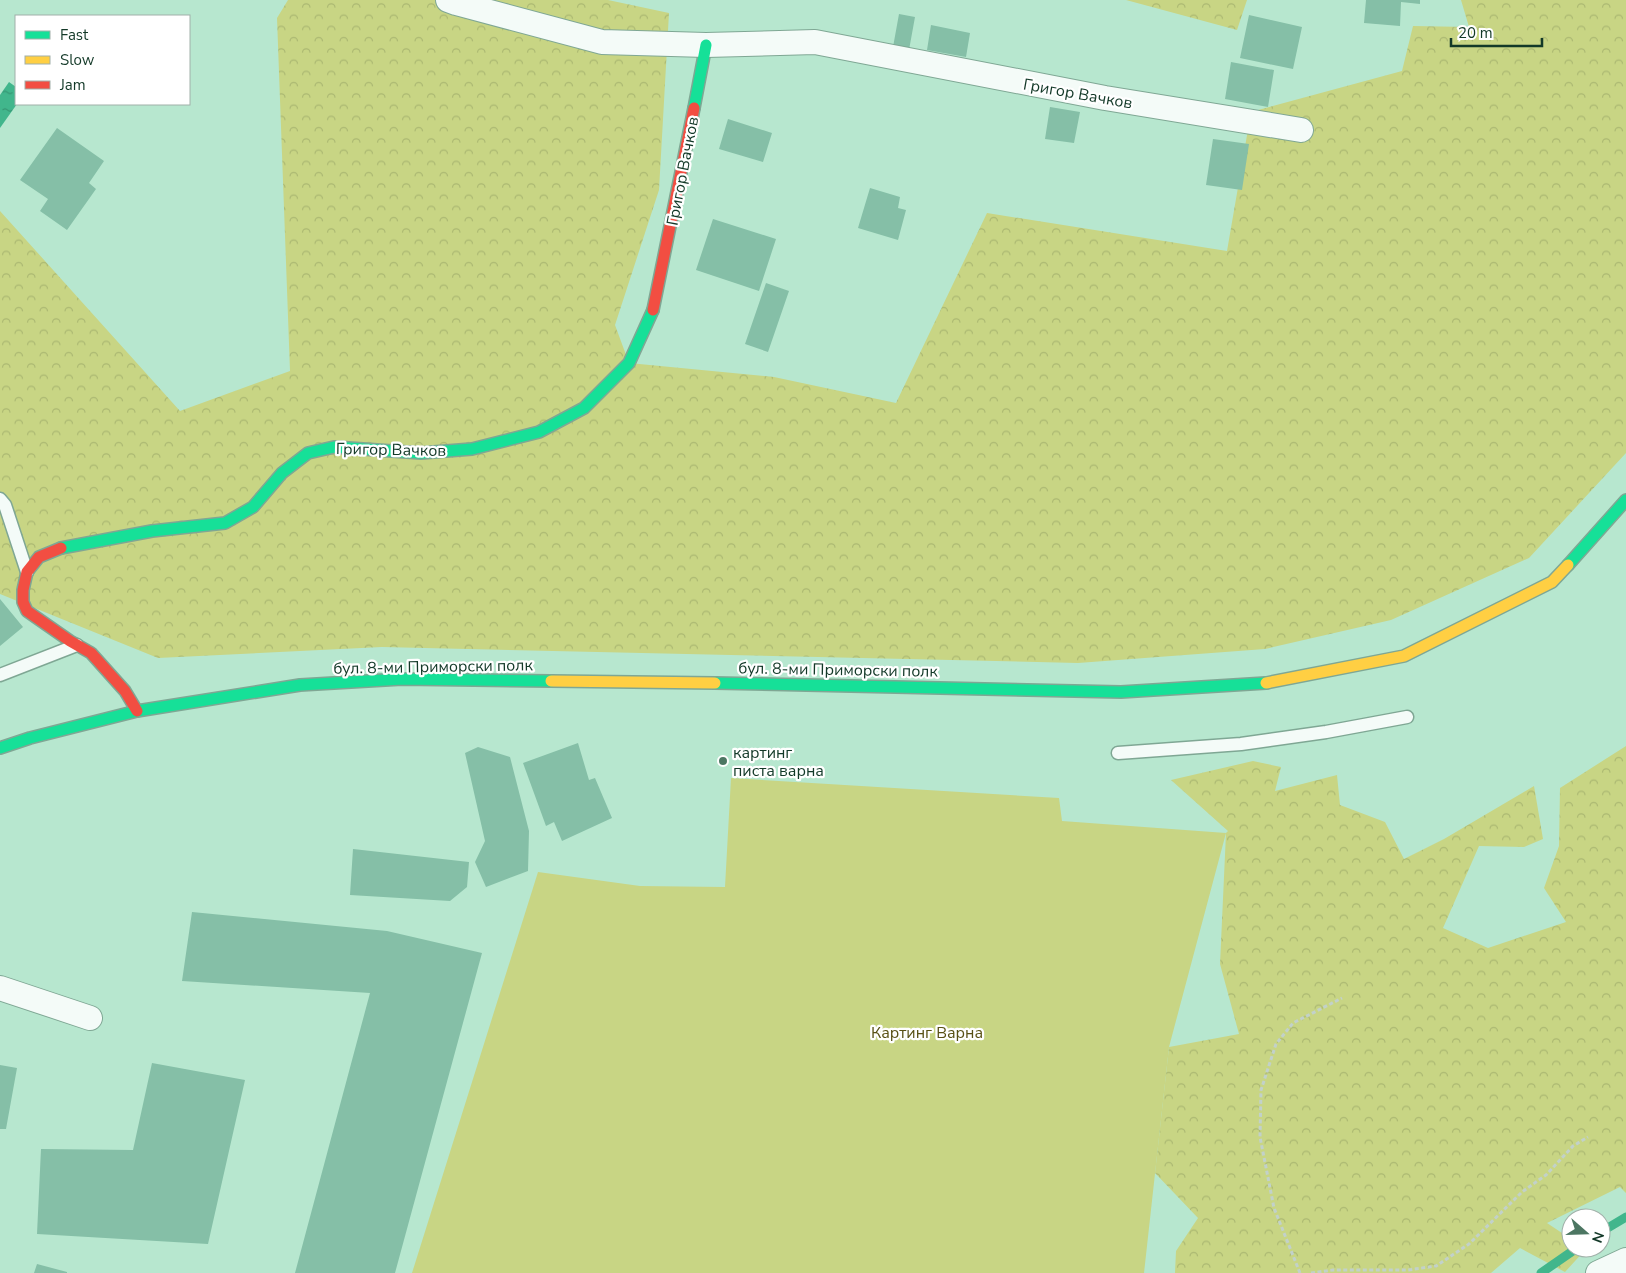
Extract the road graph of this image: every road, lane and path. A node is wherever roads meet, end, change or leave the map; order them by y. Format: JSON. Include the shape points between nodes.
{"nodes":[{"id":1,"x":448,"y":0,"type":"edge"},
{"id":2,"x":706,"y":45,"type":"junction"},
{"id":3,"x":1301,"y":130,"type":"dead end"},
{"id":4,"x":0,"y":499,"type":"edge"},
{"id":5,"x":1626,"y":500,"type":"edge"},
{"id":6,"x":27,"y":572,"type":"junction"},
{"id":7,"x":78,"y":645,"type":"junction"},
{"id":8,"x":0,"y":675,"type":"edge"},
{"id":9,"x":137,"y":711,"type":"junction"},
{"id":10,"x":1407,"y":717,"type":"dead end"},
{"id":11,"x":0,"y":748,"type":"edge"},
{"id":12,"x":1118,"y":753,"type":"dead end"},
{"id":13,"x":0,"y":988,"type":"edge"},
{"id":14,"x":1342,"y":998,"type":"dead end"},
{"id":15,"x":90,"y":1018,"type":"dead end"},
{"id":16,"x":1588,"y":1137,"type":"dead end"},
{"id":17,"x":1626,"y":1260,"type":"edge"},
{"id":18,"x":1300,"y":1273,"type":"edge"},
{"id":19,"x":1311,"y":1273,"type":"edge"},
{"id":20,"x":1598,"y":1273,"type":"edge"}],
"edges":[{"from":1,"to":2,"type":"street","name":"Григор Вачков","via":[[602,42]]},
{"from":2,"to":3,"type":"street","name":"Григор Вачков","via":[[815,42],[1105,98]]},
{"from":2,"to":6,"type":"street","name":"Григор Вачков","via":[[655,306],[629,363],[584,408],[539,432],[472,449],[421,453],[334,447],[308,453],[282,474],[253,507],[225,523],[152,531],[57,549],[39,557]]},
{"from":4,"to":6,"type":"lane"},
{"from":5,"to":9,"type":"street","name":"бул. 8-ми Приморски полк","via":[[1552,582],[1404,656],[1270,683],[1121,692],[402,679],[300,685]]},
{"from":6,"to":7,"type":"street","via":[[23,602],[27,611]]},
{"from":7,"to":8,"type":"lane"},
{"from":7,"to":9,"type":"street","via":[[92,653],[115,678]]},
{"from":9,"to":11,"type":"street","name":"бул. 8-ми Приморски полк"},
{"from":10,"to":12,"type":"lane","via":[[1241,744]]},
{"from":13,"to":15,"type":"street"},
{"from":14,"to":18,"type":"path","via":[[1293,1023],[1276,1044],[1261,1090],[1260,1137],[1274,1208]]},
{"from":16,"to":19,"type":"path","via":[[1573,1146],[1469,1244],[1436,1266]]},
{"from":17,"to":20,"type":"street"}]}
